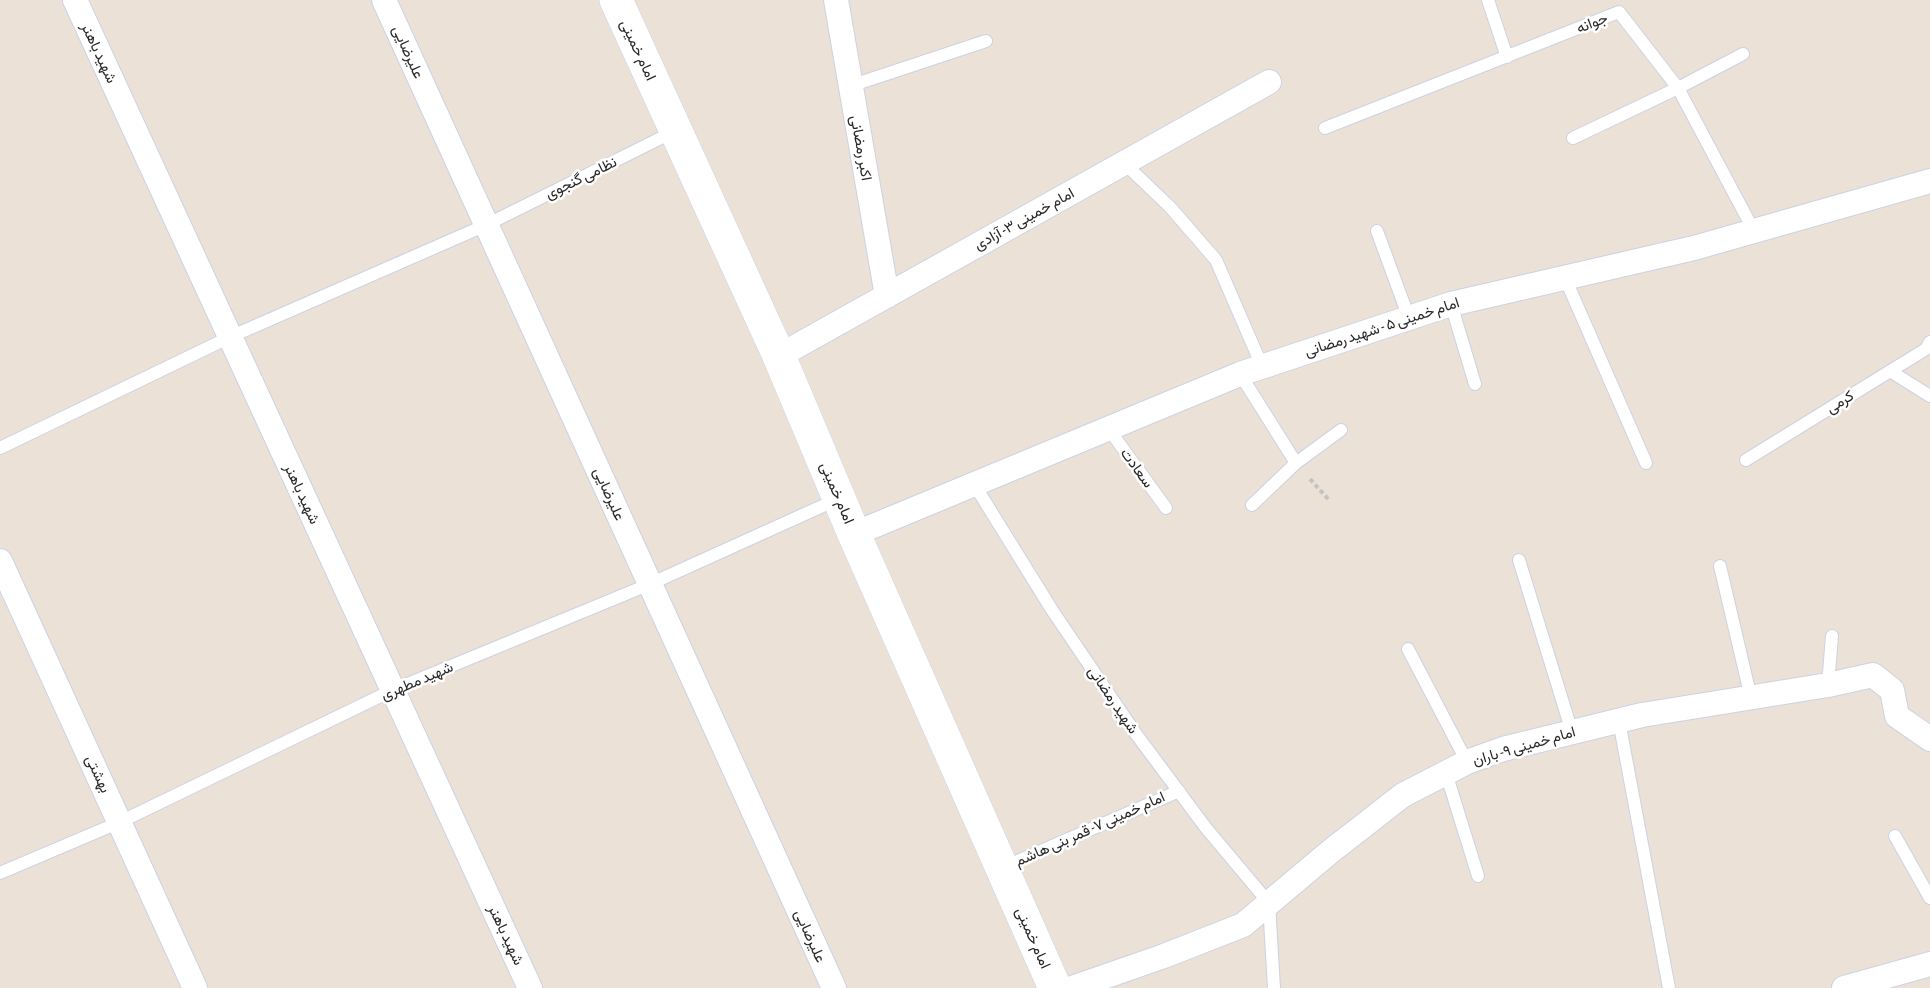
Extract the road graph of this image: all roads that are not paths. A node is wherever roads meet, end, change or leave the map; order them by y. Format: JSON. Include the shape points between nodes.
{"nodes":[{"id":1,"x":75,"y":0,"type":"edge"},
{"id":2,"x":384,"y":0,"type":"edge"},
{"id":3,"x":616,"y":0,"type":"edge"},
{"id":4,"x":836,"y":0,"type":"edge"},
{"id":5,"x":1488,"y":0,"type":"edge"},
{"id":6,"x":986,"y":41,"type":"dead end"},
{"id":7,"x":1743,"y":54,"type":"dead end"},
{"id":8,"x":1507,"y":57,"type":"junction"},
{"id":9,"x":1269,"y":82,"type":"dead end"},
{"id":10,"x":850,"y":86,"type":"junction"},
{"id":11,"x":1678,"y":88,"type":"junction"},
{"id":12,"x":1325,"y":128,"type":"dead end"},
{"id":13,"x":676,"y":130,"type":"junction"},
{"id":14,"x":1573,"y":138,"type":"dead end"},
{"id":15,"x":1124,"y":163,"type":"junction"},
{"id":16,"x":1930,"y":181,"type":"edge"},
{"id":17,"x":486,"y":225,"type":"junction"},
{"id":18,"x":1377,"y":231,"type":"dead end"},
{"id":19,"x":1754,"y":231,"type":"junction"},
{"id":20,"x":1565,"y":278,"type":"junction"},
{"id":21,"x":886,"y":296,"type":"junction"},
{"id":22,"x":1451,"y":304,"type":"junction"},
{"id":23,"x":1409,"y":318,"type":"junction"},
{"id":24,"x":230,"y":337,"type":"junction"},
{"id":25,"x":1930,"y":342,"type":"edge"},
{"id":26,"x":779,"y":356,"type":"junction"},
{"id":27,"x":1251,"y":370,"type":"junction"},
{"id":28,"x":1890,"y":371,"type":"junction"},
{"id":29,"x":1475,"y":384,"type":"dead end"},
{"id":30,"x":1930,"y":396,"type":"edge"},
{"id":31,"x":1108,"y":428,"type":"junction"},
{"id":32,"x":1341,"y":430,"type":"dead end"},
{"id":33,"x":0,"y":447,"type":"edge"},
{"id":34,"x":1746,"y":460,"type":"dead end"},
{"id":35,"x":1296,"y":463,"type":"junction"},
{"id":36,"x":1646,"y":463,"type":"dead end"},
{"id":37,"x":974,"y":484,"type":"junction"},
{"id":38,"x":839,"y":498,"type":"junction"},
{"id":39,"x":1252,"y":505,"type":"dead end"},
{"id":40,"x":1166,"y":508,"type":"dead end"},
{"id":41,"x":854,"y":534,"type":"junction"},
{"id":42,"x":1519,"y":560,"type":"dead end"},
{"id":43,"x":0,"y":561,"type":"edge"},
{"id":44,"x":1720,"y":566,"type":"dead end"},
{"id":45,"x":650,"y":584,"type":"junction"},
{"id":46,"x":1832,"y":636,"type":"dead end"},
{"id":47,"x":1408,"y":649,"type":"dead end"},
{"id":48,"x":1828,"y":685,"type":"junction"},
{"id":49,"x":393,"y":690,"type":"junction"},
{"id":50,"x":1751,"y":698,"type":"junction"},
{"id":51,"x":1619,"y":721,"type":"junction"},
{"id":52,"x":1572,"y":732,"type":"junction"},
{"id":53,"x":1930,"y":739,"type":"edge"},
{"id":54,"x":1456,"y":767,"type":"junction"},
{"id":55,"x":1179,"y":791,"type":"junction"},
{"id":56,"x":120,"y":822,"type":"junction"},
{"id":57,"x":1895,"y":836,"type":"dead end"},
{"id":58,"x":1002,"y":868,"type":"junction"},
{"id":59,"x":0,"y":873,"type":"edge"},
{"id":60,"x":1478,"y":876,"type":"dead end"},
{"id":61,"x":1930,"y":898,"type":"edge"},
{"id":62,"x":1269,"y":903,"type":"junction"},
{"id":63,"x":1930,"y":964,"type":"edge"},
{"id":64,"x":195,"y":988,"type":"edge"},
{"id":65,"x":530,"y":988,"type":"edge"},
{"id":66,"x":834,"y":988,"type":"edge"},
{"id":67,"x":1055,"y":988,"type":"edge"},
{"id":68,"x":1072,"y":988,"type":"edge"},
{"id":69,"x":1274,"y":988,"type":"edge"},
{"id":70,"x":1669,"y":988,"type":"edge"},
{"id":71,"x":1844,"y":988,"type":"edge"}],
"edges":[{"from":1,"to":24,"type":"street","name":"شهید باهنر"},
{"from":2,"to":17,"type":"street","name":"علیرضایی"},
{"from":3,"to":13,"type":"main road","name":"امام خمینی"},
{"from":4,"to":10,"type":"street","name":"اکبر رمضانی"},
{"from":5,"to":8,"type":"lane"},
{"from":6,"to":10,"type":"lane"},
{"from":7,"to":11,"type":"lane"},
{"from":8,"to":11,"type":"lane","name":"جوانه","via":[[1620,12]]},
{"from":8,"to":12,"type":"lane","name":"جوانه"},
{"from":9,"to":15,"type":"street","name":"امام خمینی ۳- آزادی"},
{"from":10,"to":21,"type":"street","name":"اکبر رمضانی"},
{"from":11,"to":14,"type":"lane"},
{"from":11,"to":19,"type":"lane","name":"جوانه"},
{"from":13,"to":17,"type":"lane","name":"نظامی گنجوی"},
{"from":13,"to":26,"type":"main road","name":"امام خمینی"},
{"from":15,"to":21,"type":"street","name":"امام خمینی ۳- آزادی"},
{"from":15,"to":27,"type":"lane","via":[[1170,207],[1216,261]]},
{"from":16,"to":19,"type":"street","name":"امام خمینی ۵ - شهید رمضانی"},
{"from":17,"to":24,"type":"lane","name":"نظامی گنجوی"},
{"from":17,"to":45,"type":"street","name":"علیرضایی"},
{"from":18,"to":23,"type":"lane"},
{"from":19,"to":20,"type":"street","name":"امام خمینی ۵ - شهید رمضانی"},
{"from":20,"to":22,"type":"street","name":"امام خمینی ۵ - شهید رمضانی"},
{"from":20,"to":36,"type":"lane"},
{"from":21,"to":26,"type":"street","name":"امام خمینی ۳- آزادی"},
{"from":22,"to":23,"type":"street","name":"امام خمینی ۵ - شهید رمضانی"},
{"from":22,"to":29,"type":"lane"},
{"from":23,"to":27,"type":"street","name":"امام خمینی ۵ - شهید رمضانی"},
{"from":24,"to":33,"type":"lane","name":"نظامی گنجوی"},
{"from":24,"to":49,"type":"street","name":"شهید باهنر"},
{"from":25,"to":28,"type":"lane","name":"کرمی","via":[[1926,349]]},
{"from":26,"to":38,"type":"main road","name":"امام خمینی"},
{"from":27,"to":31,"type":"street","name":"امام خمینی ۵ - شهید رمضانی"},
{"from":27,"to":35,"type":"lane"},
{"from":28,"to":30,"type":"lane"},
{"from":28,"to":34,"type":"lane","name":"کرمی"},
{"from":31,"to":37,"type":"street","name":"امام خمینی ۵ - شهید رمضانی"},
{"from":31,"to":40,"type":"lane","name":"سعادت"},
{"from":32,"to":35,"type":"lane"},
{"from":35,"to":39,"type":"lane"},
{"from":37,"to":41,"type":"street","name":"امام خمینی ۵ - شهید رمضانی"},
{"from":37,"to":55,"type":"lane","name":"شهید رمضانی","via":[[1052,610]]},
{"from":38,"to":41,"type":"main road","name":"امام خمینی"},
{"from":38,"to":45,"type":"lane","name":"شهید مطهری"},
{"from":41,"to":58,"type":"main road","name":"امام خمینی"},
{"from":42,"to":52,"type":"lane"},
{"from":43,"to":56,"type":"street","name":"بهشتی"},
{"from":44,"to":50,"type":"lane"},
{"from":45,"to":49,"type":"lane","name":"شهید مطهری"},
{"from":45,"to":66,"type":"street","name":"علیرضایی"},
{"from":46,"to":48,"type":"lane"},
{"from":47,"to":54,"type":"lane"},
{"from":48,"to":50,"type":"street","name":"امام خمینی ۹- باران"},
{"from":48,"to":53,"type":"street","name":"امام خمینی ۹- باران","via":[[1873,675],[1892,690],[1897,716]]},
{"from":49,"to":56,"type":"lane","name":"شهید مطهری"},
{"from":49,"to":65,"type":"street","name":"شهید باهنر"},
{"from":50,"to":51,"type":"street","name":"امام خمینی ۹- باران"},
{"from":51,"to":52,"type":"street","name":"امام خمینی ۹- باران"},
{"from":51,"to":70,"type":"lane"},
{"from":52,"to":54,"type":"street","name":"امام خمینی ۹- باران","via":[[1503,749]]},
{"from":54,"to":60,"type":"lane"},
{"from":54,"to":62,"type":"street","name":"امام خمینی ۹- باران","via":[[1403,795]]},
{"from":55,"to":58,"type":"lane","name":"امام خمینی ۷- قمر بنی هاشم"},
{"from":55,"to":62,"type":"lane","name":"شهید رمضانی"},
{"from":56,"to":59,"type":"lane","name":"شهید مطهری"},
{"from":56,"to":64,"type":"street","name":"بهشتی"},
{"from":57,"to":61,"type":"lane"},
{"from":58,"to":67,"type":"main road","name":"امام خمینی"},
{"from":62,"to":68,"type":"street","name":"امام خمینی ۹- باران","via":[[1243,925]]},
{"from":62,"to":69,"type":"lane"},
{"from":63,"to":71,"type":"street"}]}
